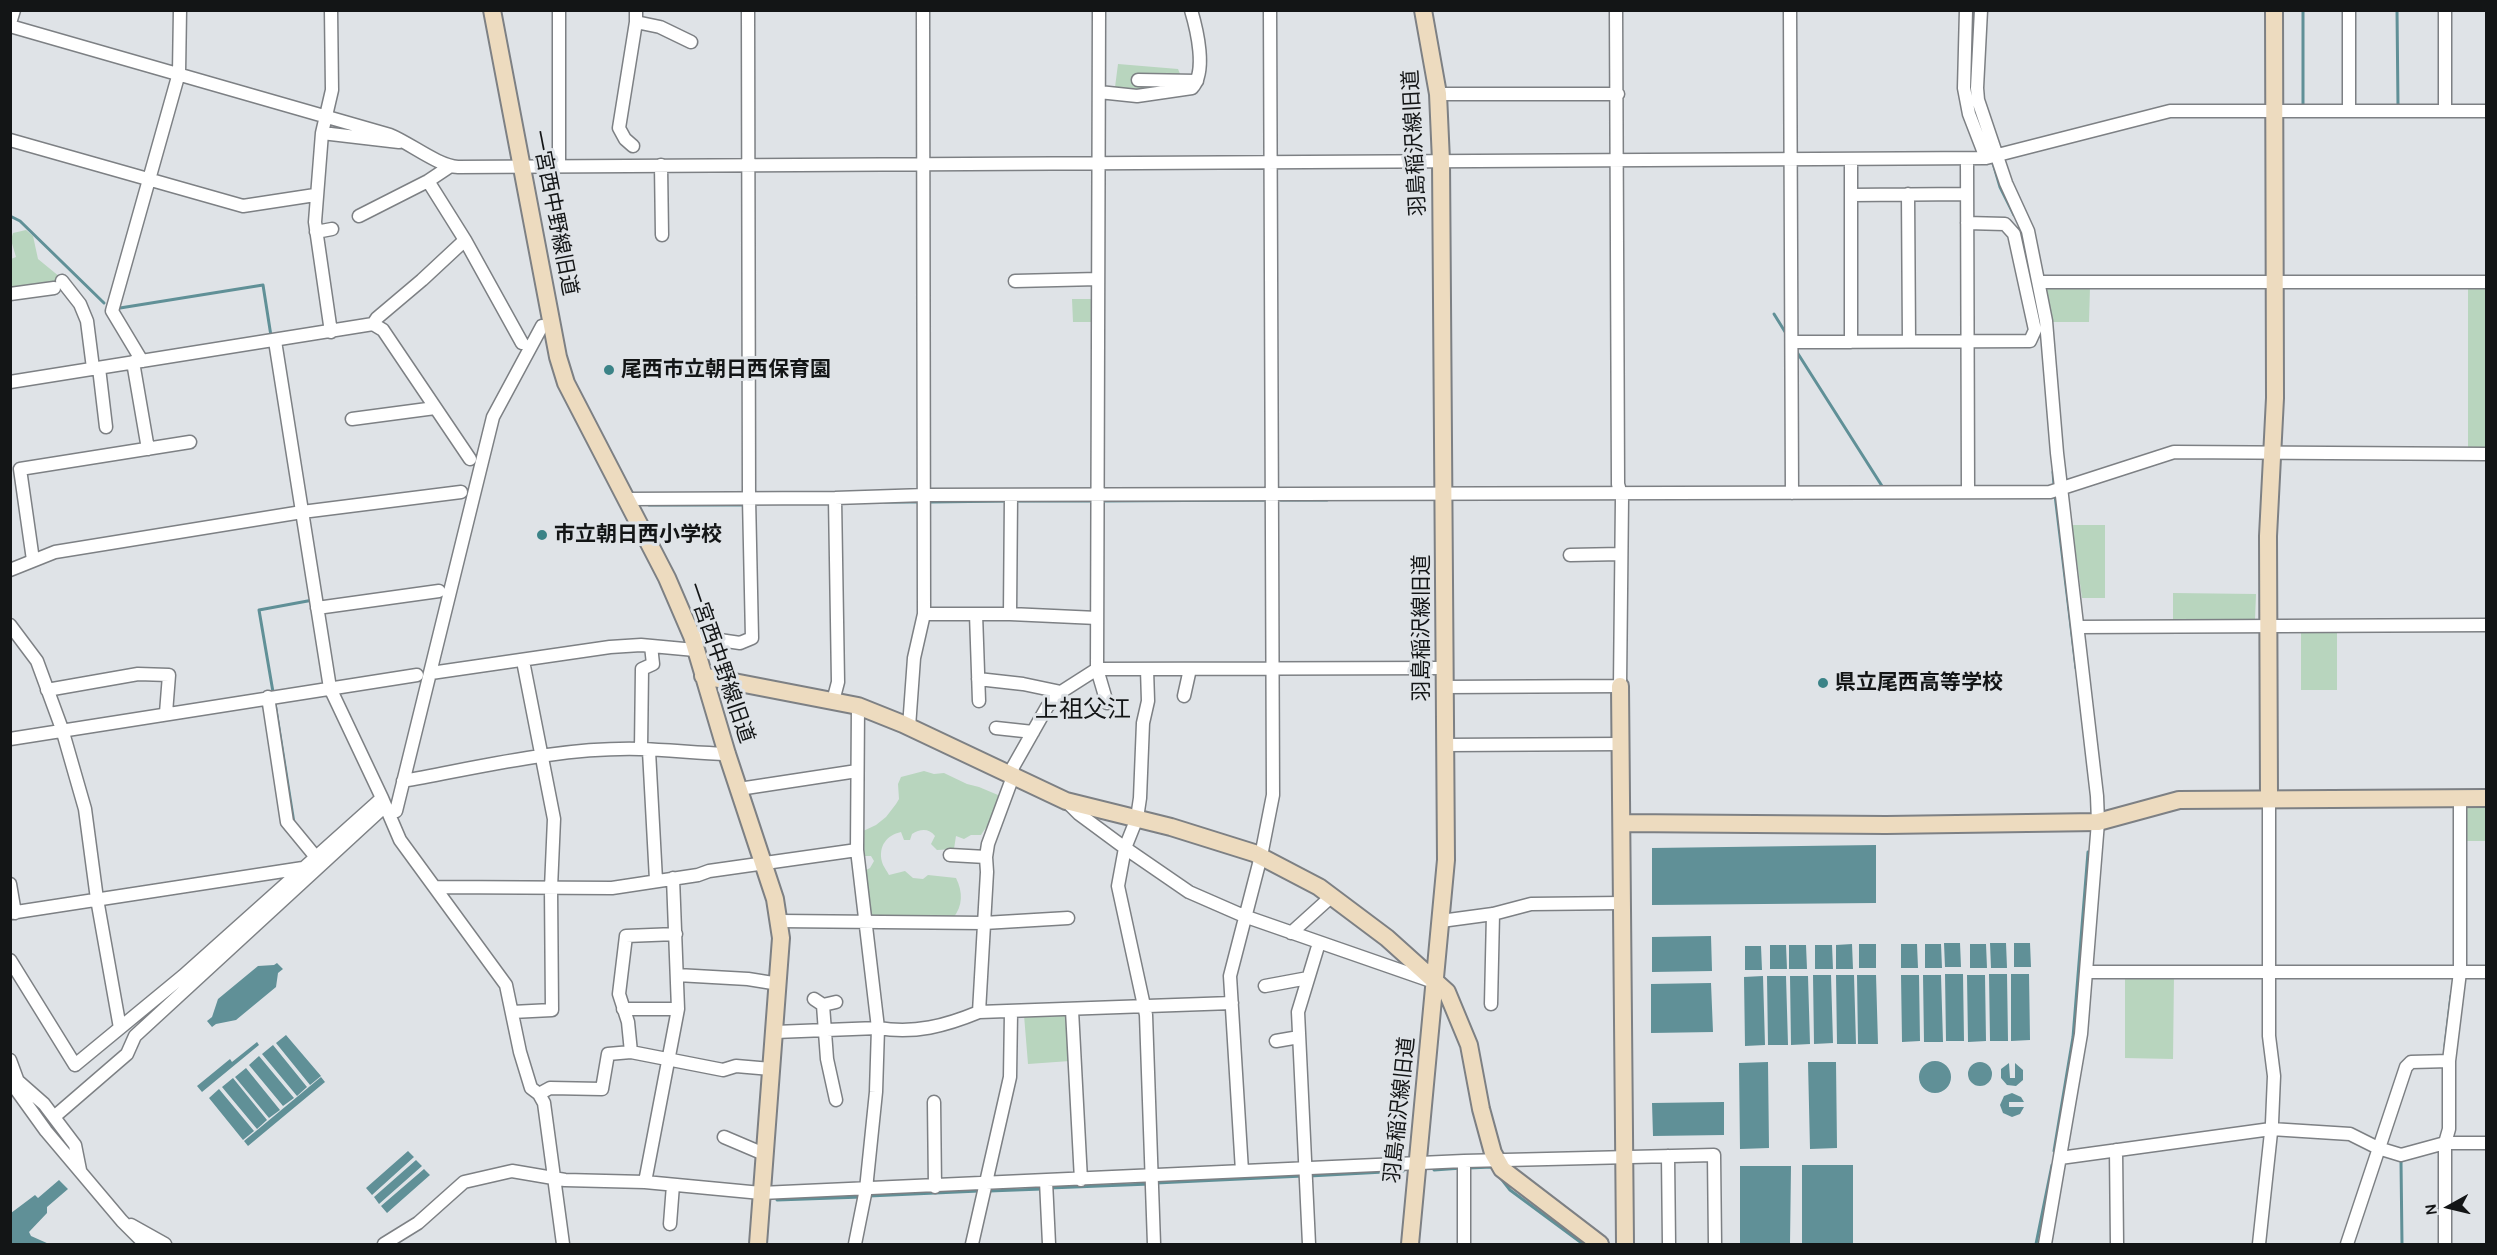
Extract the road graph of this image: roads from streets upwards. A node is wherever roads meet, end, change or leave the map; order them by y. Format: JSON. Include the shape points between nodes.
{"nodes":[{"id":1,"x":14,"y":10,"type":"edge"},
{"id":2,"x":180,"y":10,"type":"edge"},
{"id":3,"x":331,"y":10,"type":"edge"},
{"id":4,"x":492,"y":10,"type":"edge"},
{"id":5,"x":560,"y":10,"type":"edge"},
{"id":6,"x":748,"y":10,"type":"edge"},
{"id":7,"x":923,"y":10,"type":"edge"},
{"id":8,"x":1099,"y":10,"type":"edge"},
{"id":9,"x":1191,"y":10,"type":"edge"},
{"id":10,"x":1270,"y":10,"type":"edge"},
{"id":11,"x":1423,"y":10,"type":"edge"},
{"id":12,"x":1616,"y":10,"type":"edge"},
{"id":13,"x":1790,"y":10,"type":"edge"},
{"id":14,"x":1966,"y":10,"type":"edge"},
{"id":15,"x":1981,"y":10,"type":"edge"},
{"id":16,"x":2274,"y":10,"type":"edge"},
{"id":17,"x":2349,"y":10,"type":"edge"},
{"id":18,"x":2445,"y":10,"type":"edge"},
{"id":19,"x":636,"y":16,"type":"edge"},
{"id":20,"x":10,"y":25,"type":"edge"},
{"id":21,"x":691,"y":42,"type":"dead end"},
{"id":22,"x":179,"y":73,"type":"junction"},
{"id":23,"x":1138,"y":80,"type":"dead end"},
{"id":24,"x":1198,"y":81,"type":"junction"},
{"id":25,"x":1099,"y":92,"type":"junction"},
{"id":26,"x":1438,"y":94,"type":"junction"},
{"id":27,"x":1617,"y":94,"type":"junction"},
{"id":28,"x":2349,"y":111,"type":"junction"},
{"id":29,"x":2445,"y":111,"type":"junction"},
{"id":30,"x":2487,"y":111,"type":"edge"},
{"id":31,"x":2274,"y":112,"type":"junction"},
{"id":32,"x":325,"y":114,"type":"junction"},
{"id":33,"x":322,"y":133,"type":"junction"},
{"id":34,"x":10,"y":140,"type":"edge"},
{"id":35,"x":406,"y":141,"type":"junction"},
{"id":36,"x":633,"y":146,"type":"dead end"},
{"id":37,"x":1991,"y":158,"type":"junction"},
{"id":38,"x":1791,"y":159,"type":"junction"},
{"id":39,"x":1851,"y":159,"type":"junction"},
{"id":40,"x":1967,"y":159,"type":"junction"},
{"id":41,"x":1616,"y":160,"type":"junction"},
{"id":42,"x":1442,"y":161,"type":"junction"},
{"id":43,"x":1097,"y":162,"type":"junction"},
{"id":44,"x":1270,"y":162,"type":"junction"},
{"id":45,"x":522,"y":165,"type":"junction"},
{"id":46,"x":662,"y":165,"type":"junction"},
{"id":47,"x":559,"y":166,"type":"junction"},
{"id":48,"x":923,"y":166,"type":"junction"},
{"id":49,"x":449,"y":167,"type":"junction"},
{"id":50,"x":748,"y":167,"type":"junction"},
{"id":51,"x":149,"y":179,"type":"junction"},
{"id":52,"x":428,"y":182,"type":"junction"},
{"id":53,"x":1908,"y":194,"type":"junction"},
{"id":54,"x":1967,"y":194,"type":"junction"},
{"id":55,"x":315,"y":195,"type":"junction"},
{"id":56,"x":1851,"y":195,"type":"junction"},
{"id":57,"x":359,"y":216,"type":"dead end"},
{"id":58,"x":1967,"y":224,"type":"junction"},
{"id":59,"x":332,"y":229,"type":"dead end"},
{"id":60,"x":316,"y":232,"type":"junction"},
{"id":61,"x":662,"y":235,"type":"dead end"},
{"id":62,"x":465,"y":240,"type":"junction"},
{"id":63,"x":1098,"y":279,"type":"junction"},
{"id":64,"x":1016,"y":281,"type":"dead end"},
{"id":65,"x":2039,"y":282,"type":"junction"},
{"id":66,"x":2274,"y":282,"type":"junction"},
{"id":67,"x":2487,"y":282,"type":"edge"},
{"id":68,"x":10,"y":294,"type":"edge"},
{"id":69,"x":373,"y":324,"type":"junction"},
{"id":70,"x":542,"y":326,"type":"dead end"},
{"id":71,"x":331,"y":332,"type":"junction"},
{"id":72,"x":275,"y":341,"type":"junction"},
{"id":73,"x":1967,"y":341,"type":"junction"},
{"id":74,"x":1792,"y":342,"type":"junction"},
{"id":75,"x":1851,"y":342,"type":"junction"},
{"id":76,"x":1909,"y":342,"type":"junction"},
{"id":77,"x":522,"y":343,"type":"dead end"},
{"id":78,"x":138,"y":361,"type":"junction"},
{"id":79,"x":96,"y":368,"type":"junction"},
{"id":80,"x":10,"y":382,"type":"edge"},
{"id":81,"x":435,"y":408,"type":"junction"},
{"id":82,"x":352,"y":418,"type":"dead end"},
{"id":83,"x":106,"y":427,"type":"dead end"},
{"id":84,"x":190,"y":442,"type":"dead end"},
{"id":85,"x":148,"y":449,"type":"junction"},
{"id":86,"x":2272,"y":453,"type":"junction"},
{"id":87,"x":2487,"y":454,"type":"edge"},
{"id":88,"x":470,"y":459,"type":"dead end"},
{"id":89,"x":2061,"y":490,"type":"junction"},
{"id":90,"x":461,"y":492,"type":"dead end"},
{"id":91,"x":1968,"y":492,"type":"junction"},
{"id":92,"x":1621,"y":493,"type":"junction"},
{"id":93,"x":1792,"y":493,"type":"junction"},
{"id":94,"x":1444,"y":494,"type":"junction"},
{"id":95,"x":925,"y":495,"type":"junction"},
{"id":96,"x":1271,"y":495,"type":"junction"},
{"id":97,"x":1011,"y":496,"type":"junction"},
{"id":98,"x":1098,"y":496,"type":"junction"},
{"id":99,"x":749,"y":498,"type":"junction"},
{"id":100,"x":836,"y":498,"type":"junction"},
{"id":101,"x":627,"y":499,"type":"junction"},
{"id":102,"x":302,"y":512,"type":"junction"},
{"id":103,"x":1621,"y":554,"type":"junction"},
{"id":104,"x":1570,"y":555,"type":"dead end"},
{"id":105,"x":33,"y":560,"type":"junction"},
{"id":106,"x":10,"y":570,"type":"edge"},
{"id":107,"x":439,"y":591,"type":"dead end"},
{"id":108,"x":317,"y":608,"type":"junction"},
{"id":109,"x":924,"y":614,"type":"junction"},
{"id":110,"x":976,"y":614,"type":"junction"},
{"id":111,"x":1010,"y":614,"type":"junction"},
{"id":112,"x":1097,"y":618,"type":"junction"},
{"id":113,"x":2487,"y":624,"type":"edge"},
{"id":114,"x":10,"y":625,"type":"edge"},
{"id":115,"x":2268,"y":626,"type":"junction"},
{"id":116,"x":2078,"y":627,"type":"junction"},
{"id":117,"x":24,"y":643,"type":"junction"},
{"id":118,"x":693,"y":643,"type":"junction"},
{"id":119,"x":10,"y":646,"type":"edge"},
{"id":120,"x":651,"y":646,"type":"junction"},
{"id":121,"x":523,"y":661,"type":"junction"},
{"id":122,"x":1444,"y":668,"type":"junction"},
{"id":123,"x":1097,"y":669,"type":"junction"},
{"id":124,"x":1147,"y":669,"type":"junction"},
{"id":125,"x":1190,"y":669,"type":"junction"},
{"id":126,"x":1271,"y":669,"type":"junction"},
{"id":127,"x":431,"y":673,"type":"junction"},
{"id":128,"x":417,"y":675,"type":"dead end"},
{"id":129,"x":704,"y":676,"type":"junction"},
{"id":130,"x":978,"y":679,"type":"junction"},
{"id":131,"x":1620,"y":686,"type":"junction"},
{"id":132,"x":1445,"y":687,"type":"junction"},
{"id":133,"x":330,"y":688,"type":"junction"},
{"id":134,"x":47,"y":690,"type":"junction"},
{"id":135,"x":1061,"y":692,"type":"junction"},
{"id":136,"x":1184,"y":696,"type":"dead end"},
{"id":137,"x":268,"y":698,"type":"junction"},
{"id":138,"x":833,"y":701,"type":"junction"},
{"id":139,"x":979,"y":701,"type":"dead end"},
{"id":140,"x":1107,"y":703,"type":"dead end"},
{"id":141,"x":858,"y":706,"type":"junction"},
{"id":142,"x":166,"y":713,"type":"junction"},
{"id":143,"x":909,"y":727,"type":"junction"},
{"id":144,"x":996,"y":728,"type":"dead end"},
{"id":145,"x":62,"y":729,"type":"junction"},
{"id":146,"x":1033,"y":732,"type":"junction"},
{"id":147,"x":10,"y":739,"type":"edge"},
{"id":148,"x":1621,"y":744,"type":"junction"},
{"id":149,"x":1445,"y":745,"type":"junction"},
{"id":150,"x":645,"y":750,"type":"junction"},
{"id":151,"x":727,"y":754,"type":"junction"},
{"id":152,"x":541,"y":757,"type":"junction"},
{"id":153,"x":857,"y":771,"type":"junction"},
{"id":154,"x":1013,"y":774,"type":"junction"},
{"id":155,"x":403,"y":780,"type":"junction"},
{"id":156,"x":739,"y":789,"type":"junction"},
{"id":157,"x":2269,"y":798,"type":"junction"},
{"id":158,"x":2460,"y":798,"type":"junction"},
{"id":159,"x":2487,"y":798,"type":"edge"},
{"id":160,"x":1066,"y":801,"type":"junction"},
{"id":161,"x":388,"y":805,"type":"junction"},
{"id":162,"x":1137,"y":818,"type":"junction"},
{"id":163,"x":2098,"y":822,"type":"junction"},
{"id":164,"x":1622,"y":824,"type":"junction"},
{"id":165,"x":1125,"y":848,"type":"junction"},
{"id":166,"x":857,"y":850,"type":"junction"},
{"id":167,"x":950,"y":855,"type":"dead end"},
{"id":168,"x":315,"y":856,"type":"junction"},
{"id":169,"x":1261,"y":856,"type":"junction"},
{"id":170,"x":986,"y":857,"type":"junction"},
{"id":171,"x":764,"y":864,"type":"junction"},
{"id":172,"x":303,"y":868,"type":"junction"},
{"id":173,"x":673,"y":878,"type":"junction"},
{"id":174,"x":656,"y":880,"type":"junction"},
{"id":175,"x":10,"y":884,"type":"edge"},
{"id":176,"x":435,"y":887,"type":"junction"},
{"id":177,"x":551,"y":888,"type":"junction"},
{"id":178,"x":1332,"y":896,"type":"junction"},
{"id":179,"x":97,"y":899,"type":"junction"},
{"id":180,"x":1623,"y":903,"type":"junction"},
{"id":181,"x":13,"y":913,"type":"edge"},
{"id":182,"x":1493,"y":914,"type":"junction"},
{"id":183,"x":1244,"y":916,"type":"junction"},
{"id":184,"x":1068,"y":918,"type":"dead end"},
{"id":185,"x":780,"y":921,"type":"junction"},
{"id":186,"x":1441,"y":921,"type":"junction"},
{"id":187,"x":867,"y":922,"type":"junction"},
{"id":188,"x":984,"y":923,"type":"junction"},
{"id":189,"x":1292,"y":933,"type":"junction"},
{"id":190,"x":676,"y":934,"type":"junction"},
{"id":191,"x":1319,"y":943,"type":"junction"},
{"id":192,"x":10,"y":960,"type":"edge"},
{"id":193,"x":2086,"y":972,"type":"junction"},
{"id":194,"x":2268,"y":972,"type":"junction"},
{"id":195,"x":2460,"y":972,"type":"junction"},
{"id":196,"x":2487,"y":972,"type":"edge"},
{"id":197,"x":677,"y":975,"type":"junction"},
{"id":198,"x":1308,"y":978,"type":"junction"},
{"id":199,"x":1436,"y":982,"type":"junction"},
{"id":200,"x":779,"y":984,"type":"junction"},
{"id":201,"x":1265,"y":986,"type":"dead end"},
{"id":202,"x":836,"y":1002,"type":"dead end"},
{"id":203,"x":1232,"y":1004,"type":"junction"},
{"id":204,"x":1491,"y":1004,"type":"dead end"},
{"id":205,"x":1144,"y":1007,"type":"junction"},
{"id":206,"x":623,"y":1009,"type":"junction"},
{"id":207,"x":678,"y":1010,"type":"junction"},
{"id":208,"x":1072,"y":1010,"type":"junction"},
{"id":209,"x":512,"y":1012,"type":"junction"},
{"id":210,"x":979,"y":1012,"type":"junction"},
{"id":211,"x":1011,"y":1013,"type":"junction"},
{"id":212,"x":120,"y":1028,"type":"junction"},
{"id":213,"x":878,"y":1028,"type":"junction"},
{"id":214,"x":825,"y":1029,"type":"junction"},
{"id":215,"x":775,"y":1032,"type":"junction"},
{"id":216,"x":1299,"y":1037,"type":"junction"},
{"id":217,"x":1275,"y":1041,"type":"dead end"},
{"id":218,"x":631,"y":1052,"type":"junction"},
{"id":219,"x":667,"y":1059,"type":"junction"},
{"id":220,"x":10,"y":1060,"type":"edge"},
{"id":221,"x":2449,"y":1061,"type":"junction"},
{"id":222,"x":771,"y":1069,"type":"junction"},
{"id":223,"x":15,"y":1081,"type":"edge"},
{"id":224,"x":539,"y":1094,"type":"junction"},
{"id":225,"x":836,"y":1100,"type":"dead end"},
{"id":226,"x":934,"y":1102,"type":"dead end"},
{"id":227,"x":54,"y":1117,"type":"junction"},
{"id":228,"x":2271,"y":1129,"type":"junction"},
{"id":229,"x":724,"y":1137,"type":"dead end"},
{"id":230,"x":2445,"y":1143,"type":"junction"},
{"id":231,"x":2487,"y":1143,"type":"edge"},
{"id":232,"x":2378,"y":1148,"type":"junction"},
{"id":233,"x":2116,"y":1150,"type":"junction"},
{"id":234,"x":764,"y":1154,"type":"junction"},
{"id":235,"x":1668,"y":1156,"type":"junction"},
{"id":236,"x":1625,"y":1157,"type":"junction"},
{"id":237,"x":2060,"y":1158,"type":"junction"},
{"id":238,"x":1497,"y":1160,"type":"junction"},
{"id":239,"x":1464,"y":1161,"type":"junction"},
{"id":240,"x":1417,"y":1163,"type":"junction"},
{"id":241,"x":1306,"y":1168,"type":"junction"},
{"id":242,"x":80,"y":1171,"type":"junction"},
{"id":243,"x":1242,"y":1171,"type":"junction"},
{"id":244,"x":1152,"y":1176,"type":"junction"},
{"id":245,"x":555,"y":1178,"type":"junction"},
{"id":246,"x":1081,"y":1180,"type":"junction"},
{"id":247,"x":1046,"y":1181,"type":"junction"},
{"id":248,"x":645,"y":1182,"type":"junction"},
{"id":249,"x":986,"y":1184,"type":"junction"},
{"id":250,"x":672,"y":1185,"type":"junction"},
{"id":251,"x":935,"y":1187,"type":"junction"},
{"id":252,"x":866,"y":1189,"type":"junction"},
{"id":253,"x":761,"y":1193,"type":"junction"},
{"id":254,"x":122,"y":1221,"type":"junction"},
{"id":255,"x":670,"y":1224,"type":"dead end"},
{"id":256,"x":145,"y":1245,"type":"edge"},
{"id":257,"x":165,"y":1245,"type":"edge"},
{"id":258,"x":384,"y":1245,"type":"edge"},
{"id":259,"x":563,"y":1245,"type":"edge"},
{"id":260,"x":758,"y":1245,"type":"edge"},
{"id":261,"x":855,"y":1245,"type":"edge"},
{"id":262,"x":972,"y":1245,"type":"edge"},
{"id":263,"x":1049,"y":1245,"type":"edge"},
{"id":264,"x":1154,"y":1245,"type":"edge"},
{"id":265,"x":1310,"y":1245,"type":"edge"},
{"id":266,"x":1410,"y":1245,"type":"edge"},
{"id":267,"x":1464,"y":1245,"type":"edge"},
{"id":268,"x":1600,"y":1245,"type":"edge"},
{"id":269,"x":1625,"y":1245,"type":"edge"},
{"id":270,"x":1669,"y":1245,"type":"edge"},
{"id":271,"x":1715,"y":1245,"type":"edge"},
{"id":272,"x":2045,"y":1245,"type":"edge"},
{"id":273,"x":2117,"y":1245,"type":"edge"},
{"id":274,"x":2259,"y":1245,"type":"edge"},
{"id":275,"x":2347,"y":1245,"type":"edge"},
{"id":276,"x":2445,"y":1245,"type":"edge"}],
"edges":[{"from":1,"to":20,"type":"street"},
{"from":2,"to":22,"type":"street"},
{"from":3,"to":32,"type":"street","via":[[333,90]]},
{"from":4,"to":45,"type":"street","name":"一宮西中野線旧道"},
{"from":5,"to":47,"type":"street"},
{"from":6,"to":50,"type":"street"},
{"from":7,"to":48,"type":"street"},
{"from":8,"to":25,"type":"street"},
{"from":9,"to":24,"type":"street"},
{"from":10,"to":44,"type":"street"},
{"from":11,"to":26,"type":"street","name":"羽島稲沢線旧道"},
{"from":12,"to":27,"type":"street"},
{"from":13,"to":38,"type":"street"},
{"from":14,"to":37,"type":"street","via":[[1964,88],[1970,114]]},
{"from":15,"to":37,"type":"street","via":[[1977,88]]},
{"from":16,"to":31,"type":"street"},
{"from":17,"to":28,"type":"street"},
{"from":18,"to":29,"type":"street"},
{"from":19,"to":21,"type":"street"},
{"from":19,"to":36,"type":"street","via":[[619,128]]},
{"from":20,"to":22,"type":"street"},
{"from":22,"to":32,"type":"street"},
{"from":22,"to":51,"type":"street"},
{"from":23,"to":24,"type":"street"},
{"from":24,"to":25,"type":"street","via":[[1192,88],[1137,96]]},
{"from":25,"to":43,"type":"street"},
{"from":26,"to":27,"type":"street"},
{"from":26,"to":42,"type":"street","name":"羽島稲沢線旧道"},
{"from":27,"to":41,"type":"street"},
{"from":28,"to":29,"type":"street"},
{"from":28,"to":31,"type":"street"},
{"from":29,"to":30,"type":"street"},
{"from":31,"to":37,"type":"street","via":[[2170,111]]},
{"from":31,"to":66,"type":"street"},
{"from":32,"to":33,"type":"street"},
{"from":32,"to":35,"type":"street"},
{"from":33,"to":35,"type":"street"},
{"from":33,"to":55,"type":"street"},
{"from":34,"to":51,"type":"street"},
{"from":35,"to":49,"type":"street"},
{"from":37,"to":40,"type":"street"},
{"from":37,"to":65,"type":"street","via":[[2028,231]]},
{"from":38,"to":39,"type":"street"},
{"from":38,"to":41,"type":"street"},
{"from":38,"to":74,"type":"street"},
{"from":39,"to":40,"type":"street"},
{"from":39,"to":56,"type":"street"},
{"from":40,"to":54,"type":"street"},
{"from":41,"to":42,"type":"street"},
{"from":41,"to":92,"type":"street"},
{"from":42,"to":44,"type":"street"},
{"from":42,"to":94,"type":"street","name":"羽島稲沢線旧道"},
{"from":43,"to":44,"type":"street"},
{"from":43,"to":48,"type":"street"},
{"from":43,"to":63,"type":"street"},
{"from":44,"to":96,"type":"street"},
{"from":45,"to":47,"type":"street"},
{"from":45,"to":49,"type":"street"},
{"from":45,"to":101,"type":"street","name":"一宮西中野線旧道","via":[[566,383]]},
{"from":46,"to":47,"type":"street"},
{"from":46,"to":50,"type":"street"},
{"from":46,"to":61,"type":"street"},
{"from":48,"to":50,"type":"street"},
{"from":48,"to":95,"type":"street"},
{"from":49,"to":52,"type":"street"},
{"from":50,"to":99,"type":"street"},
{"from":51,"to":55,"type":"street","via":[[243,206]]},
{"from":51,"to":78,"type":"street","via":[[112,311]]},
{"from":52,"to":57,"type":"street"},
{"from":52,"to":62,"type":"street"},
{"from":53,"to":54,"type":"street"},
{"from":53,"to":56,"type":"street"},
{"from":53,"to":76,"type":"street"},
{"from":54,"to":58,"type":"street"},
{"from":55,"to":60,"type":"street"},
{"from":56,"to":75,"type":"street"},
{"from":58,"to":73,"type":"street"},
{"from":58,"to":73,"type":"street","via":[[2005,224],[2014,234],[2035,330],[2030,341]]},
{"from":59,"to":60,"type":"street"},
{"from":60,"to":71,"type":"street"},
{"from":62,"to":69,"type":"street"},
{"from":62,"to":77,"type":"street"},
{"from":63,"to":64,"type":"street"},
{"from":63,"to":98,"type":"street"},
{"from":65,"to":66,"type":"street"},
{"from":65,"to":89,"type":"street"},
{"from":66,"to":67,"type":"street"},
{"from":66,"to":86,"type":"street"},
{"from":68,"to":79,"type":"street","via":[[58,284],[80,304]]},
{"from":69,"to":71,"type":"street"},
{"from":69,"to":81,"type":"street","via":[[383,330]]},
{"from":70,"to":127,"type":"street","via":[[493,417]]},
{"from":71,"to":72,"type":"street"},
{"from":72,"to":78,"type":"street"},
{"from":72,"to":102,"type":"street"},
{"from":73,"to":76,"type":"street"},
{"from":73,"to":91,"type":"street"},
{"from":74,"to":75,"type":"street"},
{"from":74,"to":93,"type":"street"},
{"from":75,"to":76,"type":"street"},
{"from":78,"to":79,"type":"street"},
{"from":78,"to":85,"type":"street"},
{"from":79,"to":80,"type":"street"},
{"from":79,"to":83,"type":"street"},
{"from":81,"to":82,"type":"street"},
{"from":81,"to":88,"type":"street"},
{"from":84,"to":85,"type":"street"},
{"from":85,"to":105,"type":"street","via":[[20,469]]},
{"from":86,"to":87,"type":"street"},
{"from":86,"to":89,"type":"street","via":[[2174,452]]},
{"from":86,"to":115,"type":"street"},
{"from":89,"to":91,"type":"street"},
{"from":89,"to":116,"type":"street"},
{"from":90,"to":102,"type":"street"},
{"from":91,"to":93,"type":"street"},
{"from":92,"to":93,"type":"street"},
{"from":92,"to":94,"type":"street"},
{"from":92,"to":103,"type":"street"},
{"from":94,"to":96,"type":"street"},
{"from":94,"to":122,"type":"street","name":"羽島稲沢線旧道"},
{"from":95,"to":97,"type":"street"},
{"from":95,"to":100,"type":"street"},
{"from":95,"to":109,"type":"street"},
{"from":96,"to":98,"type":"street"},
{"from":96,"to":126,"type":"street"},
{"from":97,"to":98,"type":"street"},
{"from":97,"to":111,"type":"street"},
{"from":98,"to":112,"type":"street"},
{"from":99,"to":100,"type":"street"},
{"from":99,"to":101,"type":"street"},
{"from":99,"to":118,"type":"street","via":[[752,638]]},
{"from":100,"to":138,"type":"street","via":[[838,674]]},
{"from":101,"to":118,"type":"street","name":"一宮西中野線旧道","via":[[667,578]]},
{"from":102,"to":105,"type":"street","via":[[55,552]]},
{"from":102,"to":108,"type":"street"},
{"from":103,"to":104,"type":"street"},
{"from":103,"to":131,"type":"street"},
{"from":105,"to":106,"type":"street"},
{"from":107,"to":108,"type":"street"},
{"from":108,"to":133,"type":"street"},
{"from":109,"to":110,"type":"street"},
{"from":109,"to":143,"type":"street","via":[[914,658]]},
{"from":110,"to":111,"type":"street"},
{"from":110,"to":130,"type":"street"},
{"from":111,"to":112,"type":"street"},
{"from":112,"to":123,"type":"street"},
{"from":113,"to":115,"type":"street"},
{"from":114,"to":117,"type":"street"},
{"from":115,"to":116,"type":"street"},
{"from":115,"to":157,"type":"street"},
{"from":116,"to":163,"type":"street"},
{"from":117,"to":119,"type":"street"},
{"from":117,"to":134,"type":"street","via":[[37,661]]},
{"from":118,"to":120,"type":"street"},
{"from":118,"to":129,"type":"street","name":"一宮西中野線旧道"},
{"from":120,"to":121,"type":"street","via":[[610,647]]},
{"from":120,"to":150,"type":"street","via":[[653,664],[642,669]]},
{"from":121,"to":127,"type":"street"},
{"from":121,"to":152,"type":"street"},
{"from":122,"to":126,"type":"street"},
{"from":122,"to":132,"type":"street","name":"羽島稲沢線旧道"},
{"from":123,"to":124,"type":"street"},
{"from":123,"to":135,"type":"street"},
{"from":123,"to":140,"type":"street"},
{"from":124,"to":125,"type":"street"},
{"from":124,"to":162,"type":"street","via":[[1149,701],[1143,723]]},
{"from":125,"to":126,"type":"street"},
{"from":125,"to":136,"type":"street"},
{"from":126,"to":169,"type":"street","via":[[1273,795]]},
{"from":127,"to":155,"type":"street"},
{"from":128,"to":133,"type":"street"},
{"from":129,"to":138,"type":"street"},
{"from":129,"to":151,"type":"street","name":"一宮西中野線旧道"},
{"from":130,"to":135,"type":"street"},
{"from":130,"to":139,"type":"street"},
{"from":131,"to":132,"type":"street"},
{"from":131,"to":148,"type":"street"},
{"from":132,"to":149,"type":"street","name":"羽島稲沢線旧道"},
{"from":133,"to":137,"type":"street"},
{"from":133,"to":161,"type":"street"},
{"from":134,"to":142,"type":"street","via":[[138,674],[169,675]]},
{"from":134,"to":145,"type":"street"},
{"from":135,"to":146,"type":"street"},
{"from":137,"to":142,"type":"street"},
{"from":137,"to":168,"type":"street","via":[[287,822]]},
{"from":138,"to":141,"type":"street"},
{"from":141,"to":143,"type":"street"},
{"from":141,"to":153,"type":"street"},
{"from":142,"to":145,"type":"street"},
{"from":143,"to":154,"type":"street"},
{"from":144,"to":146,"type":"street"},
{"from":145,"to":147,"type":"street"},
{"from":145,"to":179,"type":"street","via":[[85,809]]},
{"from":146,"to":154,"type":"street","via":[[1013,767]]},
{"from":148,"to":149,"type":"street"},
{"from":148,"to":164,"type":"street"},
{"from":149,"to":186,"type":"street","name":"羽島稲沢線旧道","via":[[1446,860]]},
{"from":150,"to":151,"type":"street"},
{"from":150,"to":152,"type":"street"},
{"from":150,"to":174,"type":"street"},
{"from":151,"to":156,"type":"street","name":"一宮西中野線旧道"},
{"from":152,"to":155,"type":"street"},
{"from":152,"to":177,"type":"street","via":[[554,819]]},
{"from":153,"to":156,"type":"street"},
{"from":153,"to":166,"type":"street"},
{"from":154,"to":160,"type":"street"},
{"from":154,"to":170,"type":"street"},
{"from":155,"to":161,"type":"street"},
{"from":156,"to":171,"type":"street","name":"一宮西中野線旧道"},
{"from":157,"to":158,"type":"street"},
{"from":157,"to":163,"type":"street","via":[[2179,800]]},
{"from":157,"to":194,"type":"street"},
{"from":158,"to":159,"type":"street"},
{"from":158,"to":195,"type":"street"},
{"from":160,"to":162,"type":"street"},
{"from":160,"to":165,"type":"street"},
{"from":161,"to":168,"type":"street"},
{"from":161,"to":176,"type":"street","via":[[400,840]]},
{"from":161,"to":227,"type":"street","via":[[135,1036],[127,1054]]},
{"from":162,"to":165,"type":"street"},
{"from":162,"to":169,"type":"street"},
{"from":163,"to":164,"type":"street"},
{"from":163,"to":193,"type":"street"},
{"from":164,"to":180,"type":"street"},
{"from":165,"to":183,"type":"street","via":[[1189,892]]},
{"from":165,"to":205,"type":"street","via":[[1118,886]]},
{"from":166,"to":171,"type":"street"},
{"from":166,"to":187,"type":"street"},
{"from":167,"to":170,"type":"street"},
{"from":168,"to":172,"type":"street"},
{"from":169,"to":178,"type":"street"},
{"from":169,"to":183,"type":"street"},
{"from":170,"to":188,"type":"street"},
{"from":171,"to":173,"type":"street"},
{"from":171,"to":185,"type":"street","name":"一宮西中野線旧道"},
{"from":172,"to":179,"type":"street"},
{"from":172,"to":212,"type":"street"},
{"from":173,"to":174,"type":"street"},
{"from":173,"to":190,"type":"street"},
{"from":174,"to":177,"type":"street","via":[[612,888]]},
{"from":175,"to":181,"type":"street"},
{"from":176,"to":177,"type":"street"},
{"from":176,"to":209,"type":"street","via":[[504,981]]},
{"from":177,"to":209,"type":"street","via":[[552,1010]]},
{"from":178,"to":189,"type":"street"},
{"from":178,"to":199,"type":"street"},
{"from":179,"to":181,"type":"street"},
{"from":179,"to":212,"type":"street"},
{"from":180,"to":182,"type":"street","via":[[1532,904]]},
{"from":180,"to":236,"type":"street"},
{"from":182,"to":186,"type":"street"},
{"from":182,"to":204,"type":"street"},
{"from":183,"to":189,"type":"street"},
{"from":183,"to":203,"type":"street","via":[[1230,976]]},
{"from":184,"to":188,"type":"street"},
{"from":185,"to":187,"type":"street"},
{"from":185,"to":200,"type":"street","name":"一宮西中野線旧道"},
{"from":186,"to":199,"type":"street","name":"羽島稲沢線旧道"},
{"from":187,"to":188,"type":"street"},
{"from":187,"to":213,"type":"street"},
{"from":188,"to":210,"type":"street"},
{"from":189,"to":191,"type":"street"},
{"from":190,"to":197,"type":"street"},
{"from":190,"to":206,"type":"street","via":[[626,936],[619,994]]},
{"from":191,"to":198,"type":"street"},
{"from":191,"to":199,"type":"street"},
{"from":192,"to":212,"type":"street","via":[[75,1065]]},
{"from":193,"to":194,"type":"street"},
{"from":193,"to":237,"type":"street","via":[[2081,1034]]},
{"from":194,"to":195,"type":"street"},
{"from":194,"to":228,"type":"street","via":[[2274,1076]]},
{"from":195,"to":196,"type":"street"},
{"from":195,"to":221,"type":"street"},
{"from":197,"to":200,"type":"street"},
{"from":197,"to":207,"type":"street"},
{"from":198,"to":201,"type":"street"},
{"from":198,"to":216,"type":"street","via":[[1298,1012]]},
{"from":199,"to":238,"type":"street","via":[[1447,992],[1469,1045],[1481,1109]]},
{"from":199,"to":240,"type":"street","name":"羽島稲沢線旧道"},
{"from":200,"to":215,"type":"street","name":"一宮西中野線旧道"},
{"from":202,"to":214,"type":"street","via":[[818,1002]]},
{"from":203,"to":205,"type":"street"},
{"from":203,"to":243,"type":"street"},
{"from":205,"to":208,"type":"street"},
{"from":205,"to":244,"type":"street"},
{"from":206,"to":207,"type":"street"},
{"from":206,"to":218,"type":"street"},
{"from":207,"to":219,"type":"street"},
{"from":208,"to":211,"type":"street"},
{"from":208,"to":246,"type":"street"},
{"from":209,"to":224,"type":"street","via":[[531,1088]]},
{"from":210,"to":211,"type":"street"},
{"from":210,"to":213,"type":"street","via":[[948,1025],[922,1030]]},
{"from":211,"to":249,"type":"street","via":[[1010,1077]]},
{"from":213,"to":214,"type":"street"},
{"from":213,"to":252,"type":"street"},
{"from":214,"to":215,"type":"street"},
{"from":214,"to":225,"type":"street"},
{"from":215,"to":222,"type":"street","name":"一宮西中野線旧道"},
{"from":216,"to":217,"type":"street"},
{"from":216,"to":241,"type":"street"},
{"from":218,"to":219,"type":"street"},
{"from":218,"to":224,"type":"street","via":[[608,1054],[602,1089],[550,1088]]},
{"from":219,"to":222,"type":"street","via":[[723,1070],[736,1066]]},
{"from":219,"to":248,"type":"street"},
{"from":220,"to":223,"type":"street"},
{"from":221,"to":230,"type":"street","via":[[2449,1130]]},
{"from":221,"to":232,"type":"street","via":[[2412,1062],[2406,1067]]},
{"from":222,"to":234,"type":"street","name":"一宮西中野線旧道"},
{"from":223,"to":227,"type":"street","via":[[30,1089]]},
{"from":223,"to":242,"type":"street","via":[[23,1100]]},
{"from":224,"to":245,"type":"street","via":[[544,1103]]},
{"from":226,"to":251,"type":"street"},
{"from":227,"to":242,"type":"street","via":[[75,1145]]},
{"from":228,"to":232,"type":"street","via":[[2350,1134]]},
{"from":228,"to":233,"type":"street"},
{"from":228,"to":274,"type":"street"},
{"from":229,"to":234,"type":"street"},
{"from":230,"to":231,"type":"street"},
{"from":230,"to":232,"type":"street","via":[[2401,1155]]},
{"from":230,"to":276,"type":"street"},
{"from":232,"to":275,"type":"street"},
{"from":233,"to":237,"type":"street"},
{"from":233,"to":273,"type":"street"},
{"from":234,"to":253,"type":"street","name":"一宮西中野線旧道"},
{"from":235,"to":236,"type":"street"},
{"from":235,"to":270,"type":"street"},
{"from":235,"to":271,"type":"street","via":[[1714,1155]]},
{"from":236,"to":238,"type":"street"},
{"from":236,"to":269,"type":"street"},
{"from":237,"to":272,"type":"street"},
{"from":238,"to":239,"type":"street"},
{"from":238,"to":268,"type":"street","via":[[1518,1183]]},
{"from":239,"to":240,"type":"street"},
{"from":239,"to":267,"type":"street"},
{"from":240,"to":241,"type":"street"},
{"from":240,"to":266,"type":"street","name":"羽島稲沢線旧道"},
{"from":241,"to":243,"type":"street"},
{"from":241,"to":265,"type":"street"},
{"from":242,"to":254,"type":"street"},
{"from":243,"to":244,"type":"street"},
{"from":244,"to":246,"type":"street"},
{"from":244,"to":264,"type":"street"},
{"from":245,"to":248,"type":"street"},
{"from":245,"to":258,"type":"street","via":[[512,1171],[464,1182],[418,1223]]},
{"from":245,"to":259,"type":"street"},
{"from":246,"to":247,"type":"street"},
{"from":247,"to":249,"type":"street"},
{"from":247,"to":263,"type":"street"},
{"from":248,"to":250,"type":"street"},
{"from":249,"to":251,"type":"street"},
{"from":249,"to":262,"type":"street"},
{"from":250,"to":253,"type":"street"},
{"from":250,"to":255,"type":"street"},
{"from":251,"to":252,"type":"street"},
{"from":252,"to":253,"type":"street"},
{"from":252,"to":261,"type":"street"},
{"from":253,"to":260,"type":"street","name":"一宮西中野線旧道"},
{"from":254,"to":256,"type":"street"},
{"from":254,"to":257,"type":"street"}]}
